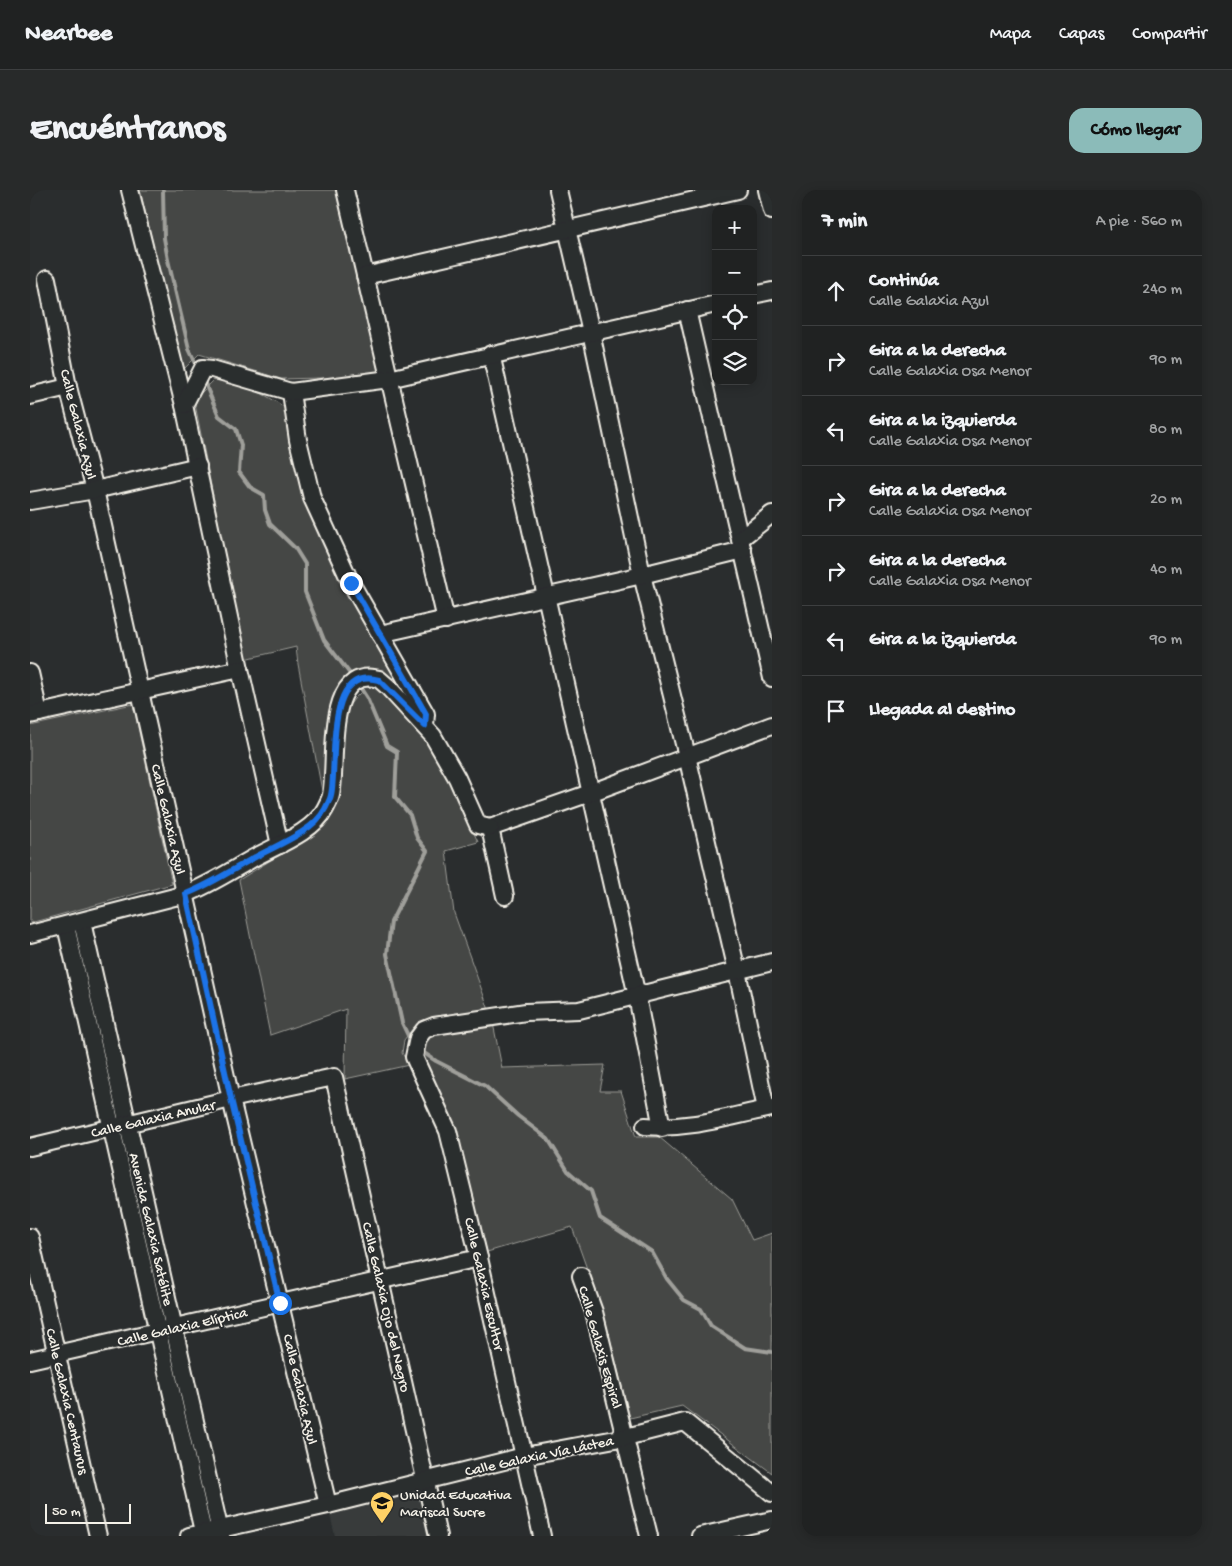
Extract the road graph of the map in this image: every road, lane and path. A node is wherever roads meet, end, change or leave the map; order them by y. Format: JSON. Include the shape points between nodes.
{"nodes":[{"id":1,"x":130,"y":190,"type":"edge"},
{"id":2,"x":345,"y":190,"type":"edge"},
{"id":3,"x":558,"y":190,"type":"edge"},
{"id":4,"x":738,"y":190,"type":"edge"},
{"id":5,"x":767,"y":190,"type":"edge"},
{"id":6,"x":772,"y":211,"type":"edge"},
{"id":7,"x":568,"y":230,"type":"junction"},
{"id":8,"x":366,"y":276,"type":"junction"},
{"id":9,"x":47,"y":279,"type":"dead end"},
{"id":10,"x":772,"y":291,"type":"edge"},
{"id":11,"x":757,"y":294,"type":"edge"},
{"id":12,"x":712,"y":305,"type":"edge"},
{"id":13,"x":687,"y":310,"type":"junction"},
{"id":14,"x":591,"y":332,"type":"junction"},
{"id":15,"x":491,"y":354,"type":"junction"},
{"id":16,"x":389,"y":379,"type":"junction"},
{"id":17,"x":68,"y":387,"type":"junction"},
{"id":18,"x":290,"y":392,"type":"junction"},
{"id":19,"x":30,"y":396,"type":"edge"},
{"id":20,"x":184,"y":405,"type":"junction"},
{"id":21,"x":198,"y":466,"type":"junction"},
{"id":22,"x":95,"y":490,"type":"junction"},
{"id":23,"x":30,"y":502,"type":"edge"},
{"id":24,"x":772,"y":514,"type":"edge"},
{"id":25,"x":741,"y":544,"type":"junction"},
{"id":26,"x":642,"y":575,"type":"junction"},
{"id":27,"x":545,"y":597,"type":"junction"},
{"id":28,"x":446,"y":620,"type":"junction"},
{"id":29,"x":766,"y":626,"type":"edge"},
{"id":30,"x":380,"y":634,"type":"junction"},
{"id":31,"x":240,"y":669,"type":"junction"},
{"id":32,"x":30,"y":673,"type":"edge"},
{"id":33,"x":772,"y":678,"type":"edge"},
{"id":34,"x":140,"y":690,"type":"junction"},
{"id":35,"x":34,"y":714,"type":"edge"},
{"id":36,"x":772,"y":725,"type":"edge"},
{"id":37,"x":425,"y":726,"type":"junction"},
{"id":38,"x":687,"y":756,"type":"junction"},
{"id":39,"x":590,"y":793,"type":"junction"},
{"id":40,"x":490,"y":828,"type":"junction"},
{"id":41,"x":280,"y":845,"type":"junction"},
{"id":42,"x":186,"y":894,"type":"junction"},
{"id":43,"x":505,"y":896,"type":"dead end"},
{"id":44,"x":74,"y":924,"type":"junction"},
{"id":45,"x":30,"y":934,"type":"edge"},
{"id":46,"x":772,"y":962,"type":"edge"},
{"id":47,"x":737,"y":971,"type":"junction"},
{"id":48,"x":636,"y":996,"type":"junction"},
{"id":49,"x":334,"y":1077,"type":"joint"},
{"id":50,"x":231,"y":1099,"type":"junction"},
{"id":51,"x":769,"y":1108,"type":"edge"},
{"id":52,"x":645,"y":1126,"type":"dead end"},
{"id":53,"x":120,"y":1127,"type":"junction"},
{"id":54,"x":662,"y":1128,"type":"junction"},
{"id":55,"x":30,"y":1147,"type":"edge"},
{"id":56,"x":30,"y":1237,"type":"edge"},
{"id":57,"x":480,"y":1258,"type":"junction"},
{"id":58,"x":581,"y":1276,"type":"dead end"},
{"id":59,"x":381,"y":1280,"type":"junction"},
{"id":60,"x":280,"y":1303,"type":"junction"},
{"id":61,"x":174,"y":1328,"type":"junction"},
{"id":62,"x":158,"y":1331,"type":"junction"},
{"id":63,"x":57,"y":1354,"type":"junction"},
{"id":64,"x":30,"y":1360,"type":"edge"},
{"id":65,"x":626,"y":1437,"type":"junction"},
{"id":66,"x":524,"y":1456,"type":"junction"},
{"id":67,"x":426,"y":1480,"type":"junction"},
{"id":68,"x":772,"y":1493,"type":"edge"},
{"id":69,"x":328,"y":1505,"type":"junction"},
{"id":70,"x":772,"y":1520,"type":"edge"},
{"id":71,"x":221,"y":1532,"type":"edge"},
{"id":72,"x":199,"y":1535,"type":"edge"},
{"id":73,"x":98,"y":1536,"type":"edge"},
{"id":74,"x":438,"y":1536,"type":"edge"},
{"id":75,"x":542,"y":1536,"type":"edge"},
{"id":76,"x":649,"y":1536,"type":"edge"},
{"id":77,"x":700,"y":1536,"type":"edge"}],
"edges":[{"from":1,"to":20,"type":"street"},
{"from":2,"to":8,"type":"street"},
{"from":3,"to":7,"type":"street"},
{"from":4,"to":7,"type":"street"},
{"from":5,"to":6,"type":"street"},
{"from":7,"to":8,"type":"street"},
{"from":7,"to":14,"type":"street"},
{"from":8,"to":16,"type":"street"},
{"from":9,"to":17,"type":"street","name":"Calle Galaxia Azul"},
{"from":10,"to":11,"type":"street"},
{"from":12,"to":13,"type":"street"},
{"from":13,"to":14,"type":"street"},
{"from":13,"to":25,"type":"street"},
{"from":14,"to":15,"type":"street"},
{"from":14,"to":26,"type":"street"},
{"from":15,"to":16,"type":"street"},
{"from":15,"to":27,"type":"street"},
{"from":16,"to":18,"type":"street"},
{"from":16,"to":28,"type":"street"},
{"from":17,"to":19,"type":"street"},
{"from":17,"to":22,"type":"street","name":"Calle Galaxia Azul"},
{"from":18,"to":20,"type":"street","via":[[203,368]]},
{"from":18,"to":30,"type":"street","via":[[312,498],[351,583]]},
{"from":20,"to":21,"type":"street"},
{"from":21,"to":22,"type":"street"},
{"from":21,"to":31,"type":"street"},
{"from":22,"to":23,"type":"street"},
{"from":22,"to":34,"type":"street","name":"Calle Galaxia Azul"},
{"from":24,"to":25,"type":"street"},
{"from":25,"to":26,"type":"street"},
{"from":25,"to":29,"type":"street"},
{"from":26,"to":27,"type":"street"},
{"from":26,"to":38,"type":"street"},
{"from":27,"to":28,"type":"street"},
{"from":27,"to":39,"type":"street"},
{"from":28,"to":30,"type":"street"},
{"from":29,"to":33,"type":"street"},
{"from":30,"to":37,"type":"street","via":[[426,714]]},
{"from":31,"to":34,"type":"street"},
{"from":31,"to":41,"type":"street"},
{"from":32,"to":35,"type":"street"},
{"from":34,"to":35,"type":"street"},
{"from":34,"to":42,"type":"street","name":"Calle Galaxia Azul"},
{"from":36,"to":38,"type":"street"},
{"from":37,"to":40,"type":"street","via":[[446,757],[478,825]]},
{"from":37,"to":41,"type":"street","via":[[379,680],[360,678],[350,684],[337,717],[331,795],[317,821]]},
{"from":38,"to":39,"type":"street"},
{"from":38,"to":47,"type":"street"},
{"from":39,"to":40,"type":"street"},
{"from":39,"to":48,"type":"street"},
{"from":40,"to":43,"type":"street"},
{"from":41,"to":42,"type":"street","via":[[207,886]]},
{"from":42,"to":44,"type":"street"},
{"from":42,"to":50,"type":"street","name":"Calle Galaxia Azul"},
{"from":44,"to":45,"type":"street"},
{"from":44,"to":53,"type":"street","name":"Avenida Galaxia Satélite"},
{"from":46,"to":47,"type":"street"},
{"from":47,"to":48,"type":"street"},
{"from":47,"to":51,"type":"street"},
{"from":48,"to":54,"type":"street"},
{"from":48,"to":57,"type":"street","name":"Calle Galaxia Escultor","via":[[579,1010],[526,1012],[434,1026],[424,1030],[418,1038],[414,1057],[448,1131]]},
{"from":49,"to":50,"type":"street","name":"Calle Galaxia Anular"},
{"from":49,"to":59,"type":"street","name":"Calle Galaxia Ojo del Negro"},
{"from":50,"to":53,"type":"street","name":"Calle Galaxia Anular"},
{"from":50,"to":60,"type":"street","name":"Calle Galaxia Azul"},
{"from":51,"to":54,"type":"street","via":[[719,1120]]},
{"from":52,"to":54,"type":"street"},
{"from":53,"to":55,"type":"street","name":"Calle Galaxia Anular"},
{"from":53,"to":61,"type":"street","name":"Avenida Galaxia Satélite"},
{"from":53,"to":62,"type":"street","name":"Avenida Galaxia Satélite"},
{"from":56,"to":63,"type":"street","name":"Calle Galaxia Centaurus"},
{"from":57,"to":59,"type":"street","name":"Calle Galaxia Elíptica"},
{"from":57,"to":66,"type":"street","name":"Calle Galaxia Escultor"},
{"from":58,"to":65,"type":"street","name":"Calle Galaxis Espiral","via":[[594,1312]]},
{"from":59,"to":60,"type":"street","name":"Calle Galaxia Elíptica"},
{"from":59,"to":67,"type":"street","name":"Calle Galaxia Ojo del Negro"},
{"from":60,"to":61,"type":"street","name":"Calle Galaxia Elíptica"},
{"from":60,"to":69,"type":"street","name":"Calle Galaxia Azul"},
{"from":61,"to":62,"type":"street","name":"Calle Galaxia Elíptica"},
{"from":61,"to":71,"type":"street","name":"Avenida Galaxia Satélite"},
{"from":62,"to":63,"type":"street","name":"Calle Galaxia Elíptica"},
{"from":62,"to":72,"type":"street","name":"Avenida Galaxia Satélite"},
{"from":63,"to":64,"type":"street","name":"Calle Galaxia Elíptica"},
{"from":63,"to":73,"type":"street","name":"Calle Galaxia Centaurus"},
{"from":65,"to":66,"type":"street","name":"Calle Galaxia Vía Láctea"},
{"from":65,"to":68,"type":"street","name":"Calle Galaxia Vía Láctea","via":[[684,1422]]},
{"from":65,"to":76,"type":"street","name":"Calle Galaxis Espiral"},
{"from":66,"to":67,"type":"street","name":"Calle Galaxia Vía Láctea"},
{"from":66,"to":75,"type":"street","name":"Calle Galaxia Escultor"},
{"from":67,"to":69,"type":"street","name":"Calle Galaxia Vía Láctea"},
{"from":67,"to":74,"type":"street","name":"Calle Galaxia Ojo del Negro"},
{"from":69,"to":71,"type":"street","name":"Calle Galaxia Vía Láctea"},
{"from":70,"to":77,"type":"street"},
{"from":71,"to":72,"type":"street","name":"Calle Galaxia Vía Láctea"}]}
